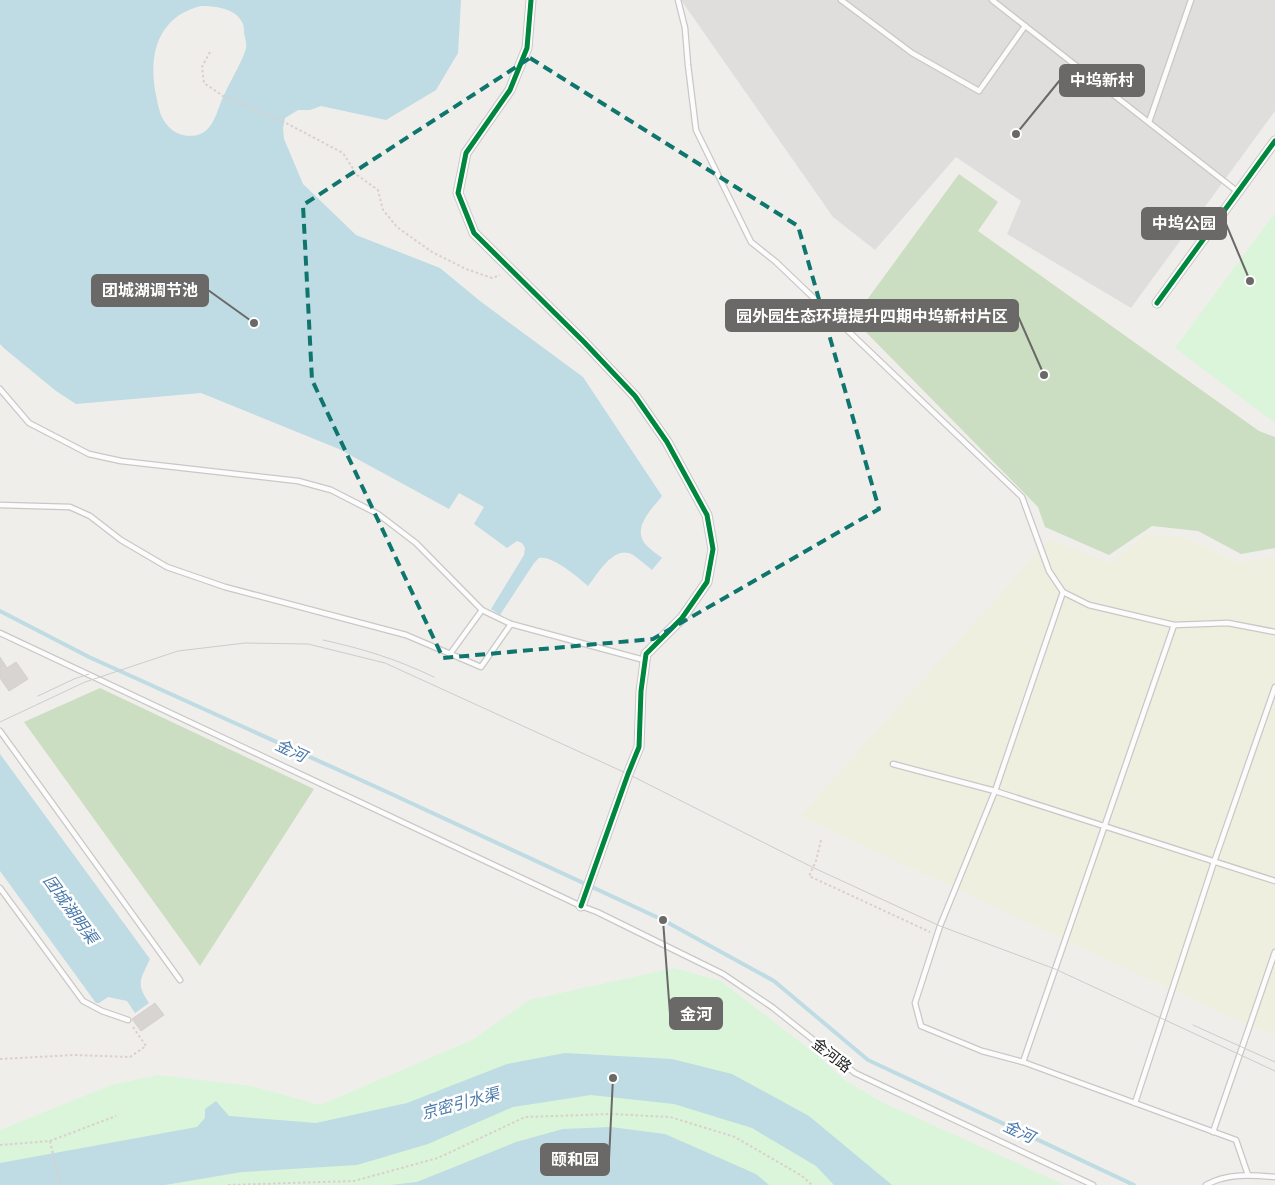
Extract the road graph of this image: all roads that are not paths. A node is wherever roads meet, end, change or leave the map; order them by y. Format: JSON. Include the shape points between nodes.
{"nodes":[{"id":1,"x":531,"y":0,"type":"edge"},
{"id":2,"x":678,"y":0,"type":"edge"},
{"id":3,"x":841,"y":0,"type":"edge"},
{"id":4,"x":992,"y":0,"type":"edge"},
{"id":5,"x":1191,"y":0,"type":"edge"},
{"id":6,"x":1025,"y":26,"type":"junction"},
{"id":7,"x":1149,"y":122,"type":"junction"},
{"id":8,"x":1275,"y":141,"type":"edge"},
{"id":9,"x":1238,"y":192,"type":"junction"},
{"id":10,"x":1157,"y":303,"type":"dead end"},
{"id":11,"x":0,"y":389,"type":"edge"},
{"id":12,"x":0,"y":505,"type":"edge"},
{"id":13,"x":1063,"y":592,"type":"junction"},
{"id":14,"x":482,"y":610,"type":"junction"},
{"id":15,"x":511,"y":624,"type":"junction"},
{"id":16,"x":1174,"y":625,"type":"junction"},
{"id":17,"x":1275,"y":632,"type":"edge"},
{"id":18,"x":0,"y":633,"type":"edge"},
{"id":19,"x":450,"y":654,"type":"junction"},
{"id":20,"x":644,"y":660,"type":"junction"},
{"id":21,"x":1275,"y":688,"type":"edge"},
{"id":22,"x":0,"y":731,"type":"edge"},
{"id":23,"x":893,"y":764,"type":"dead end"},
{"id":24,"x":995,"y":791,"type":"junction"},
{"id":25,"x":1104,"y":826,"type":"junction"},
{"id":26,"x":1214,"y":862,"type":"junction"},
{"id":27,"x":1275,"y":882,"type":"edge"},
{"id":28,"x":0,"y":888,"type":"edge"},
{"id":29,"x":581,"y":906,"type":"junction"},
{"id":30,"x":1275,"y":952,"type":"edge"},
{"id":31,"x":180,"y":980,"type":"dead end"},
{"id":32,"x":128,"y":1020,"type":"road end"},
{"id":33,"x":1023,"y":1062,"type":"junction"},
{"id":34,"x":1135,"y":1103,"type":"junction"},
{"id":35,"x":1213,"y":1132,"type":"junction"},
{"id":36,"x":1248,"y":1175,"type":"junction"},
{"id":37,"x":1275,"y":1177,"type":"edge"},
{"id":38,"x":1093,"y":1185,"type":"edge"},
{"id":39,"x":1206,"y":1185,"type":"edge"}],
"edges":[{"from":1,"to":20,"type":"street","via":[[527,48],[510,90],[466,153],[458,193],[474,233],[635,396],[667,442],[707,515],[713,548],[707,582],[682,618],[646,654]]},
{"from":2,"to":13,"type":"lane","via":[[685,28],[696,130],[751,242],[776,262],[1022,497],[1048,571]]},
{"from":3,"to":6,"type":"lane","via":[[912,53],[979,91]]},
{"from":4,"to":6,"type":"lane"},
{"from":5,"to":7,"type":"lane"},
{"from":6,"to":7,"type":"lane"},
{"from":7,"to":9,"type":"lane"},
{"from":8,"to":9,"type":"street"},
{"from":9,"to":10,"type":"street"},
{"from":11,"to":14,"type":"lane","via":[[29,422],[89,454],[121,461],[298,481],[331,490],[378,514],[416,543]]},
{"from":12,"to":19,"type":"lane","via":[[70,507],[90,516],[121,540],[167,567],[225,587],[406,635]]},
{"from":13,"to":16,"type":"lane","via":[[1090,604]]},
{"from":13,"to":24,"type":"lane"},
{"from":14,"to":15,"type":"lane"},
{"from":14,"to":19,"type":"lane"},
{"from":15,"to":19,"type":"lane","via":[[481,667]]},
{"from":15,"to":20,"type":"lane"},
{"from":16,"to":17,"type":"lane","via":[[1228,623]]},
{"from":16,"to":25,"type":"lane"},
{"from":18,"to":29,"type":"lane","name":"金河路"},
{"from":20,"to":29,"type":"street","via":[[639,747]]},
{"from":21,"to":26,"type":"lane"},
{"from":22,"to":31,"type":"lane"},
{"from":23,"to":24,"type":"lane"},
{"from":24,"to":25,"type":"lane"},
{"from":24,"to":33,"type":"lane","via":[[937,935],[915,1003],[921,1026],[982,1051]]},
{"from":25,"to":26,"type":"lane"},
{"from":25,"to":33,"type":"lane"},
{"from":26,"to":27,"type":"lane"},
{"from":26,"to":34,"type":"lane"},
{"from":28,"to":32,"type":"lane","via":[[83,1001]]},
{"from":29,"to":38,"type":"lane","name":"金河路","via":[[723,974],[772,1007],[855,1073]]},
{"from":30,"to":35,"type":"lane"},
{"from":33,"to":34,"type":"lane"},
{"from":34,"to":35,"type":"lane"},
{"from":35,"to":36,"type":"lane","via":[[1236,1140]]},
{"from":36,"to":37,"type":"lane"},
{"from":36,"to":39,"type":"lane","via":[[1216,1180]]}]}
